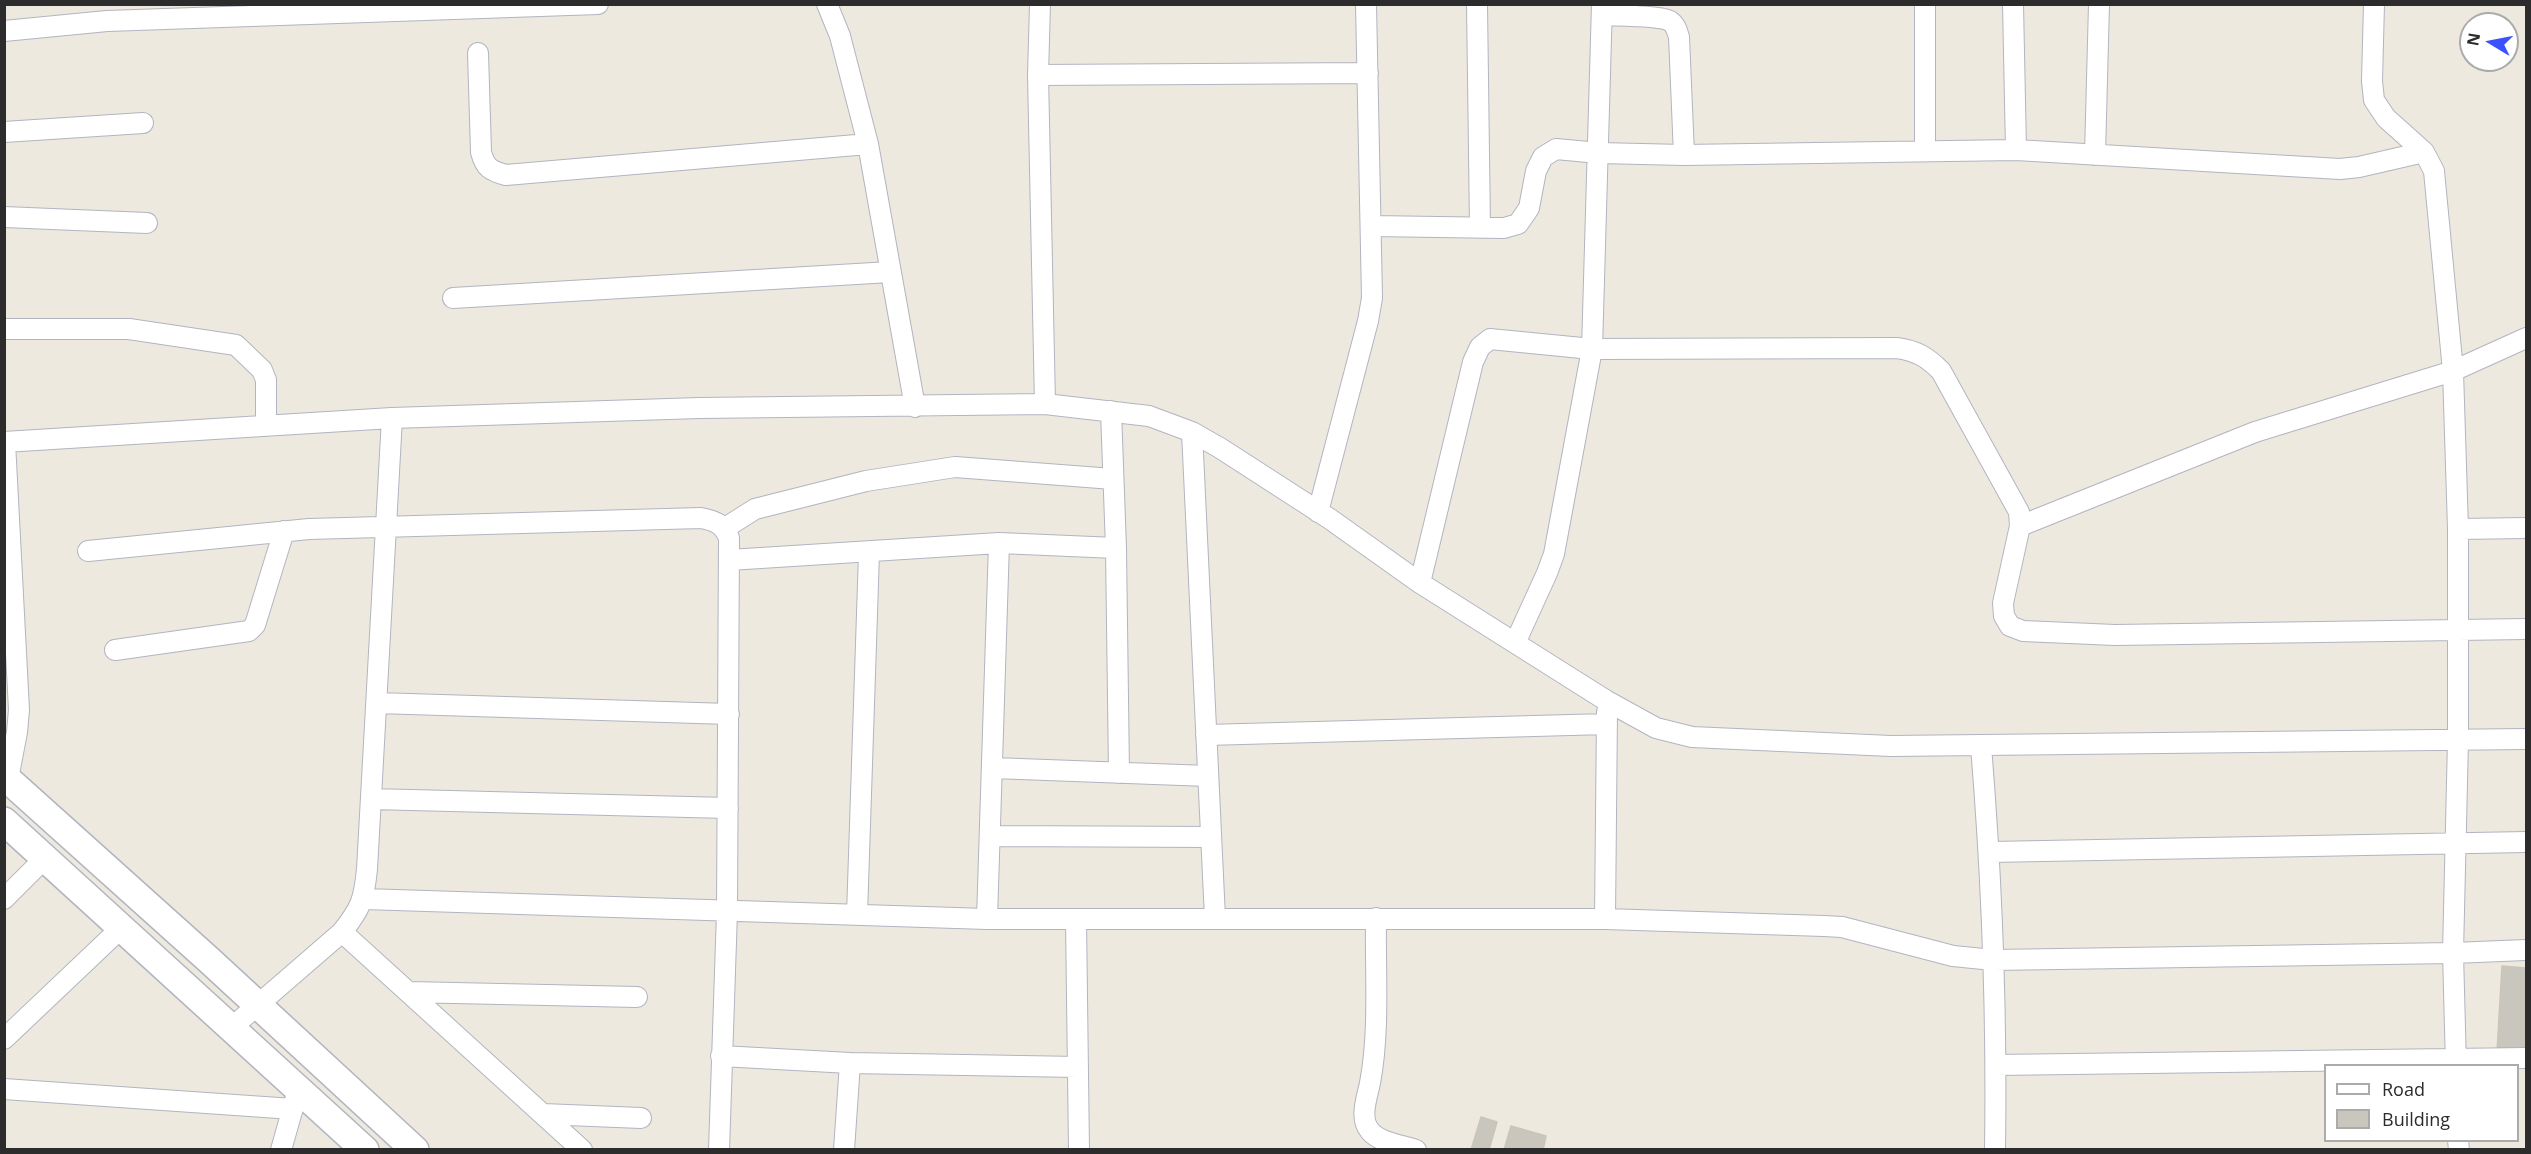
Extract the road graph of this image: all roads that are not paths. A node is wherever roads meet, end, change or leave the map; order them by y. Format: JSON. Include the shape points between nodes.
{"nodes":[{"id":1,"x":598,"y":4,"type":"edge"},
{"id":2,"x":827,"y":4,"type":"edge"},
{"id":3,"x":1040,"y":4,"type":"edge"},
{"id":4,"x":1366,"y":4,"type":"edge"},
{"id":5,"x":1478,"y":4,"type":"edge"},
{"id":6,"x":1925,"y":4,"type":"edge"},
{"id":7,"x":2013,"y":4,"type":"edge"},
{"id":8,"x":2098,"y":4,"type":"edge"},
{"id":9,"x":2374,"y":4,"type":"edge"},
{"id":10,"x":327,"y":9,"type":"edge"},
{"id":11,"x":1602,"y":10,"type":"edge"},
{"id":12,"x":4,"y":31,"type":"edge"},
{"id":13,"x":478,"y":54,"type":"dead end"},
{"id":14,"x":1368,"y":73,"type":"junction"},
{"id":15,"x":1038,"y":75,"type":"junction"},
{"id":16,"x":143,"y":123,"type":"dead end"},
{"id":17,"x":4,"y":132,"type":"edge"},
{"id":18,"x":868,"y":144,"type":"junction"},
{"id":19,"x":2016,"y":150,"type":"junction"},
{"id":20,"x":1925,"y":151,"type":"junction"},
{"id":21,"x":2424,"y":152,"type":"junction"},
{"id":22,"x":1599,"y":153,"type":"junction"},
{"id":23,"x":1684,"y":155,"type":"junction"},
{"id":24,"x":2095,"y":155,"type":"junction"},
{"id":25,"x":4,"y":217,"type":"edge"},
{"id":26,"x":147,"y":223,"type":"dead end"},
{"id":27,"x":1372,"y":226,"type":"junction"},
{"id":28,"x":1480,"y":228,"type":"junction"},
{"id":29,"x":890,"y":272,"type":"junction"},
{"id":30,"x":453,"y":298,"type":"dead end"},
{"id":31,"x":4,"y":328,"type":"edge"},
{"id":32,"x":2526,"y":338,"type":"edge"},
{"id":33,"x":1592,"y":348,"type":"junction"},
{"id":34,"x":2452,"y":371,"type":"junction"},
{"id":35,"x":1045,"y":404,"type":"junction"},
{"id":36,"x":915,"y":407,"type":"junction"},
{"id":37,"x":1110,"y":411,"type":"junction"},
{"id":38,"x":392,"y":418,"type":"junction"},
{"id":39,"x":266,"y":426,"type":"junction"},
{"id":40,"x":1192,"y":432,"type":"junction"},
{"id":41,"x":5,"y":442,"type":"edge"},
{"id":42,"x":1113,"y":479,"type":"junction"},
{"id":43,"x":1318,"y":512,"type":"junction"},
{"id":44,"x":386,"y":526,"type":"junction"},
{"id":45,"x":2020,"y":526,"type":"junction"},
{"id":46,"x":725,"y":528,"type":"junction"},
{"id":47,"x":2526,"y":528,"type":"edge"},
{"id":48,"x":2458,"y":529,"type":"junction"},
{"id":49,"x":284,"y":531,"type":"junction"},
{"id":50,"x":999,"y":543,"type":"junction"},
{"id":51,"x":1116,"y":548,"type":"junction"},
{"id":52,"x":88,"y":551,"type":"dead end"},
{"id":53,"x":869,"y":553,"type":"junction"},
{"id":54,"x":729,"y":560,"type":"junction"},
{"id":55,"x":1420,"y":583,"type":"junction"},
{"id":56,"x":2526,"y":629,"type":"edge"},
{"id":57,"x":2459,"y":631,"type":"junction"},
{"id":58,"x":1516,"y":641,"type":"junction"},
{"id":59,"x":115,"y":650,"type":"dead end"},
{"id":60,"x":1607,"y":701,"type":"junction"},
{"id":61,"x":376,"y":703,"type":"junction"},
{"id":62,"x":729,"y":714,"type":"junction"},
{"id":63,"x":1606,"y":724,"type":"junction"},
{"id":64,"x":1206,"y":735,"type":"junction"},
{"id":65,"x":2526,"y":739,"type":"edge"},
{"id":66,"x":2458,"y":740,"type":"junction"},
{"id":67,"x":1982,"y":746,"type":"junction"},
{"id":68,"x":993,"y":768,"type":"junction"},
{"id":69,"x":1119,"y":772,"type":"junction"},
{"id":70,"x":1208,"y":776,"type":"junction"},
{"id":71,"x":6,"y":778,"type":"edge"},
{"id":72,"x":371,"y":799,"type":"junction"},
{"id":73,"x":728,"y":808,"type":"junction"},
{"id":74,"x":4,"y":821,"type":"edge"},
{"id":75,"x":991,"y":836,"type":"junction"},
{"id":76,"x":1211,"y":837,"type":"junction"},
{"id":77,"x":2526,"y":842,"type":"edge"},
{"id":78,"x":2455,"y":844,"type":"junction"},
{"id":79,"x":1990,"y":852,"type":"junction"},
{"id":80,"x":46,"y":857,"type":"junction"},
{"id":81,"x":4,"y":899,"type":"edge"},
{"id":82,"x":364,"y":899,"type":"junction"},
{"id":83,"x":727,"y":912,"type":"junction"},
{"id":84,"x":857,"y":915,"type":"junction"},
{"id":85,"x":1215,"y":918,"type":"junction"},
{"id":86,"x":1376,"y":918,"type":"junction"},
{"id":87,"x":987,"y":919,"type":"junction"},
{"id":88,"x":1605,"y":919,"type":"junction"},
{"id":89,"x":1076,"y":921,"type":"junction"},
{"id":90,"x":120,"y":928,"type":"junction"},
{"id":91,"x":342,"y":932,"type":"junction"},
{"id":92,"x":2526,"y":950,"type":"edge"},
{"id":93,"x":2453,"y":953,"type":"junction"},
{"id":94,"x":1993,"y":960,"type":"junction"},
{"id":95,"x":409,"y":992,"type":"junction"},
{"id":96,"x":637,"y":998,"type":"dead end"},
{"id":97,"x":258,"y":1005,"type":"junction"},
{"id":98,"x":230,"y":1029,"type":"junction"},
{"id":99,"x":4,"y":1039,"type":"edge"},
{"id":100,"x":721,"y":1056,"type":"junction"},
{"id":101,"x":2526,"y":1058,"type":"edge"},
{"id":102,"x":2456,"y":1062,"type":"edge"},
{"id":103,"x":850,"y":1063,"type":"junction"},
{"id":104,"x":1996,"y":1065,"type":"junction"},
{"id":105,"x":1078,"y":1067,"type":"junction"},
{"id":106,"x":4,"y":1089,"type":"edge"},
{"id":107,"x":296,"y":1099,"type":"junction"},
{"id":108,"x":543,"y":1113,"type":"junction"},
{"id":109,"x":641,"y":1118,"type":"dead end"},
{"id":110,"x":281,"y":1149,"type":"edge"},
{"id":111,"x":364,"y":1149,"type":"edge"},
{"id":112,"x":415,"y":1149,"type":"edge"},
{"id":113,"x":582,"y":1149,"type":"edge"},
{"id":114,"x":719,"y":1149,"type":"edge"},
{"id":115,"x":844,"y":1149,"type":"edge"},
{"id":116,"x":1079,"y":1149,"type":"edge"},
{"id":117,"x":1416,"y":1149,"type":"edge"},
{"id":118,"x":1995,"y":1149,"type":"edge"}],
"edges":[{"from":1,"to":10,"type":"street"},
{"from":2,"to":18,"type":"street","via":[[840,36]]},
{"from":3,"to":15,"type":"street"},
{"from":4,"to":14,"type":"street"},
{"from":5,"to":28,"type":"street"},
{"from":6,"to":20,"type":"street"},
{"from":7,"to":19,"type":"street"},
{"from":8,"to":24,"type":"street"},
{"from":9,"to":21,"type":"street","via":[[2374,100],[2386,118]]},
{"from":10,"to":12,"type":"street"},
{"from":11,"to":22,"type":"street"},
{"from":11,"to":23,"type":"street","via":[[1669,21],[1677,27]]},
{"from":13,"to":18,"type":"street","via":[[481,152],[484,165],[506,176]]},
{"from":14,"to":15,"type":"street"},
{"from":14,"to":27,"type":"street"},
{"from":15,"to":35,"type":"street"},
{"from":16,"to":17,"type":"street"},
{"from":18,"to":29,"type":"street"},
{"from":19,"to":20,"type":"street"},
{"from":19,"to":24,"type":"street"},
{"from":20,"to":23,"type":"street"},
{"from":21,"to":24,"type":"street","via":[[2340,169]]},
{"from":21,"to":34,"type":"street","via":[[2434,171]]},
{"from":22,"to":23,"type":"street"},
{"from":22,"to":28,"type":"street","via":[[1556,149],[1543,157],[1536,171],[1529,208],[1518,224]]},
{"from":22,"to":33,"type":"street"},
{"from":25,"to":26,"type":"street"},
{"from":27,"to":28,"type":"street"},
{"from":27,"to":43,"type":"street","via":[[1369,314]]},
{"from":29,"to":30,"type":"street"},
{"from":29,"to":36,"type":"street"},
{"from":31,"to":39,"type":"street","via":[[129,329],[236,345],[262,370],[266,380]]},
{"from":32,"to":34,"type":"street"},
{"from":33,"to":45,"type":"street","via":[[1914,351],[1941,371],[2014,500]]},
{"from":33,"to":55,"type":"street","via":[[1506,339],[1490,339],[1480,347],[1473,362]]},
{"from":33,"to":58,"type":"street","via":[[1554,554]]},
{"from":34,"to":45,"type":"street","via":[[2255,432]]},
{"from":34,"to":48,"type":"street"},
{"from":35,"to":36,"type":"street"},
{"from":35,"to":37,"type":"street"},
{"from":36,"to":38,"type":"street","via":[[699,408]]},
{"from":37,"to":40,"type":"street","via":[[1149,416]]},
{"from":37,"to":42,"type":"street"},
{"from":38,"to":39,"type":"street"},
{"from":38,"to":44,"type":"street"},
{"from":39,"to":41,"type":"street"},
{"from":40,"to":43,"type":"street"},
{"from":40,"to":64,"type":"street"},
{"from":41,"to":71,"type":"street","via":[[19,710]]},
{"from":42,"to":46,"type":"street","via":[[956,467],[866,481],[755,509]]},
{"from":42,"to":51,"type":"street"},
{"from":43,"to":55,"type":"street"},
{"from":44,"to":46,"type":"street","via":[[701,518]]},
{"from":44,"to":49,"type":"street"},
{"from":44,"to":61,"type":"street"},
{"from":45,"to":57,"type":"street","via":[[2003,609],[2010,626],[2024,631],[2115,635]]},
{"from":46,"to":54,"type":"street"},
{"from":47,"to":48,"type":"street"},
{"from":48,"to":57,"type":"street"},
{"from":49,"to":52,"type":"street"},
{"from":49,"to":59,"type":"street","via":[[255,625],[249,631]]},
{"from":50,"to":51,"type":"street"},
{"from":50,"to":53,"type":"street"},
{"from":50,"to":68,"type":"street"},
{"from":51,"to":69,"type":"street"},
{"from":53,"to":54,"type":"street"},
{"from":53,"to":84,"type":"street"},
{"from":54,"to":62,"type":"street"},
{"from":55,"to":58,"type":"street"},
{"from":56,"to":57,"type":"street"},
{"from":57,"to":66,"type":"street"},
{"from":58,"to":60,"type":"street"},
{"from":60,"to":63,"type":"street"},
{"from":60,"to":67,"type":"street","via":[[1656,728],[1692,737]]},
{"from":61,"to":62,"type":"street"},
{"from":61,"to":72,"type":"street"},
{"from":62,"to":73,"type":"street"},
{"from":63,"to":64,"type":"street"},
{"from":63,"to":88,"type":"street"},
{"from":64,"to":70,"type":"street"},
{"from":65,"to":66,"type":"street"},
{"from":66,"to":67,"type":"street"},
{"from":66,"to":78,"type":"street"},
{"from":67,"to":79,"type":"street"},
{"from":68,"to":69,"type":"street"},
{"from":68,"to":75,"type":"street"},
{"from":69,"to":70,"type":"street"},
{"from":70,"to":76,"type":"street"},
{"from":71,"to":97,"type":"main road"},
{"from":72,"to":73,"type":"street"},
{"from":72,"to":82,"type":"street"},
{"from":73,"to":83,"type":"street"},
{"from":74,"to":80,"type":"main road"},
{"from":75,"to":76,"type":"street"},
{"from":75,"to":87,"type":"street"},
{"from":76,"to":85,"type":"street"},
{"from":77,"to":78,"type":"street"},
{"from":78,"to":79,"type":"street"},
{"from":78,"to":93,"type":"street"},
{"from":79,"to":94,"type":"street"},
{"from":80,"to":81,"type":"street"},
{"from":80,"to":90,"type":"main road"},
{"from":82,"to":83,"type":"street"},
{"from":82,"to":91,"type":"street"},
{"from":83,"to":84,"type":"street"},
{"from":83,"to":100,"type":"street"},
{"from":84,"to":87,"type":"street"},
{"from":85,"to":86,"type":"street"},
{"from":85,"to":89,"type":"street"},
{"from":86,"to":88,"type":"street"},
{"from":86,"to":117,"type":"street","via":[[1373,1064],[1365,1121],[1379,1138]]},
{"from":87,"to":89,"type":"street"},
{"from":88,"to":94,"type":"street","via":[[1842,927],[1953,956]]},
{"from":89,"to":105,"type":"street"},
{"from":90,"to":98,"type":"main road"},
{"from":90,"to":99,"type":"street"},
{"from":91,"to":95,"type":"street"},
{"from":91,"to":97,"type":"street"},
{"from":92,"to":93,"type":"street"},
{"from":93,"to":94,"type":"street"},
{"from":93,"to":102,"type":"street"},
{"from":94,"to":104,"type":"street"},
{"from":95,"to":96,"type":"street"},
{"from":95,"to":108,"type":"street"},
{"from":97,"to":98,"type":"street"},
{"from":97,"to":112,"type":"main road"},
{"from":98,"to":107,"type":"main road"},
{"from":100,"to":103,"type":"street"},
{"from":100,"to":114,"type":"street"},
{"from":101,"to":102,"type":"street"},
{"from":102,"to":104,"type":"street"},
{"from":103,"to":105,"type":"street"},
{"from":103,"to":115,"type":"street"},
{"from":104,"to":118,"type":"street"},
{"from":105,"to":116,"type":"street"},
{"from":106,"to":107,"type":"street"},
{"from":107,"to":110,"type":"street"},
{"from":107,"to":111,"type":"main road"},
{"from":108,"to":109,"type":"street"},
{"from":108,"to":113,"type":"street"}]}
